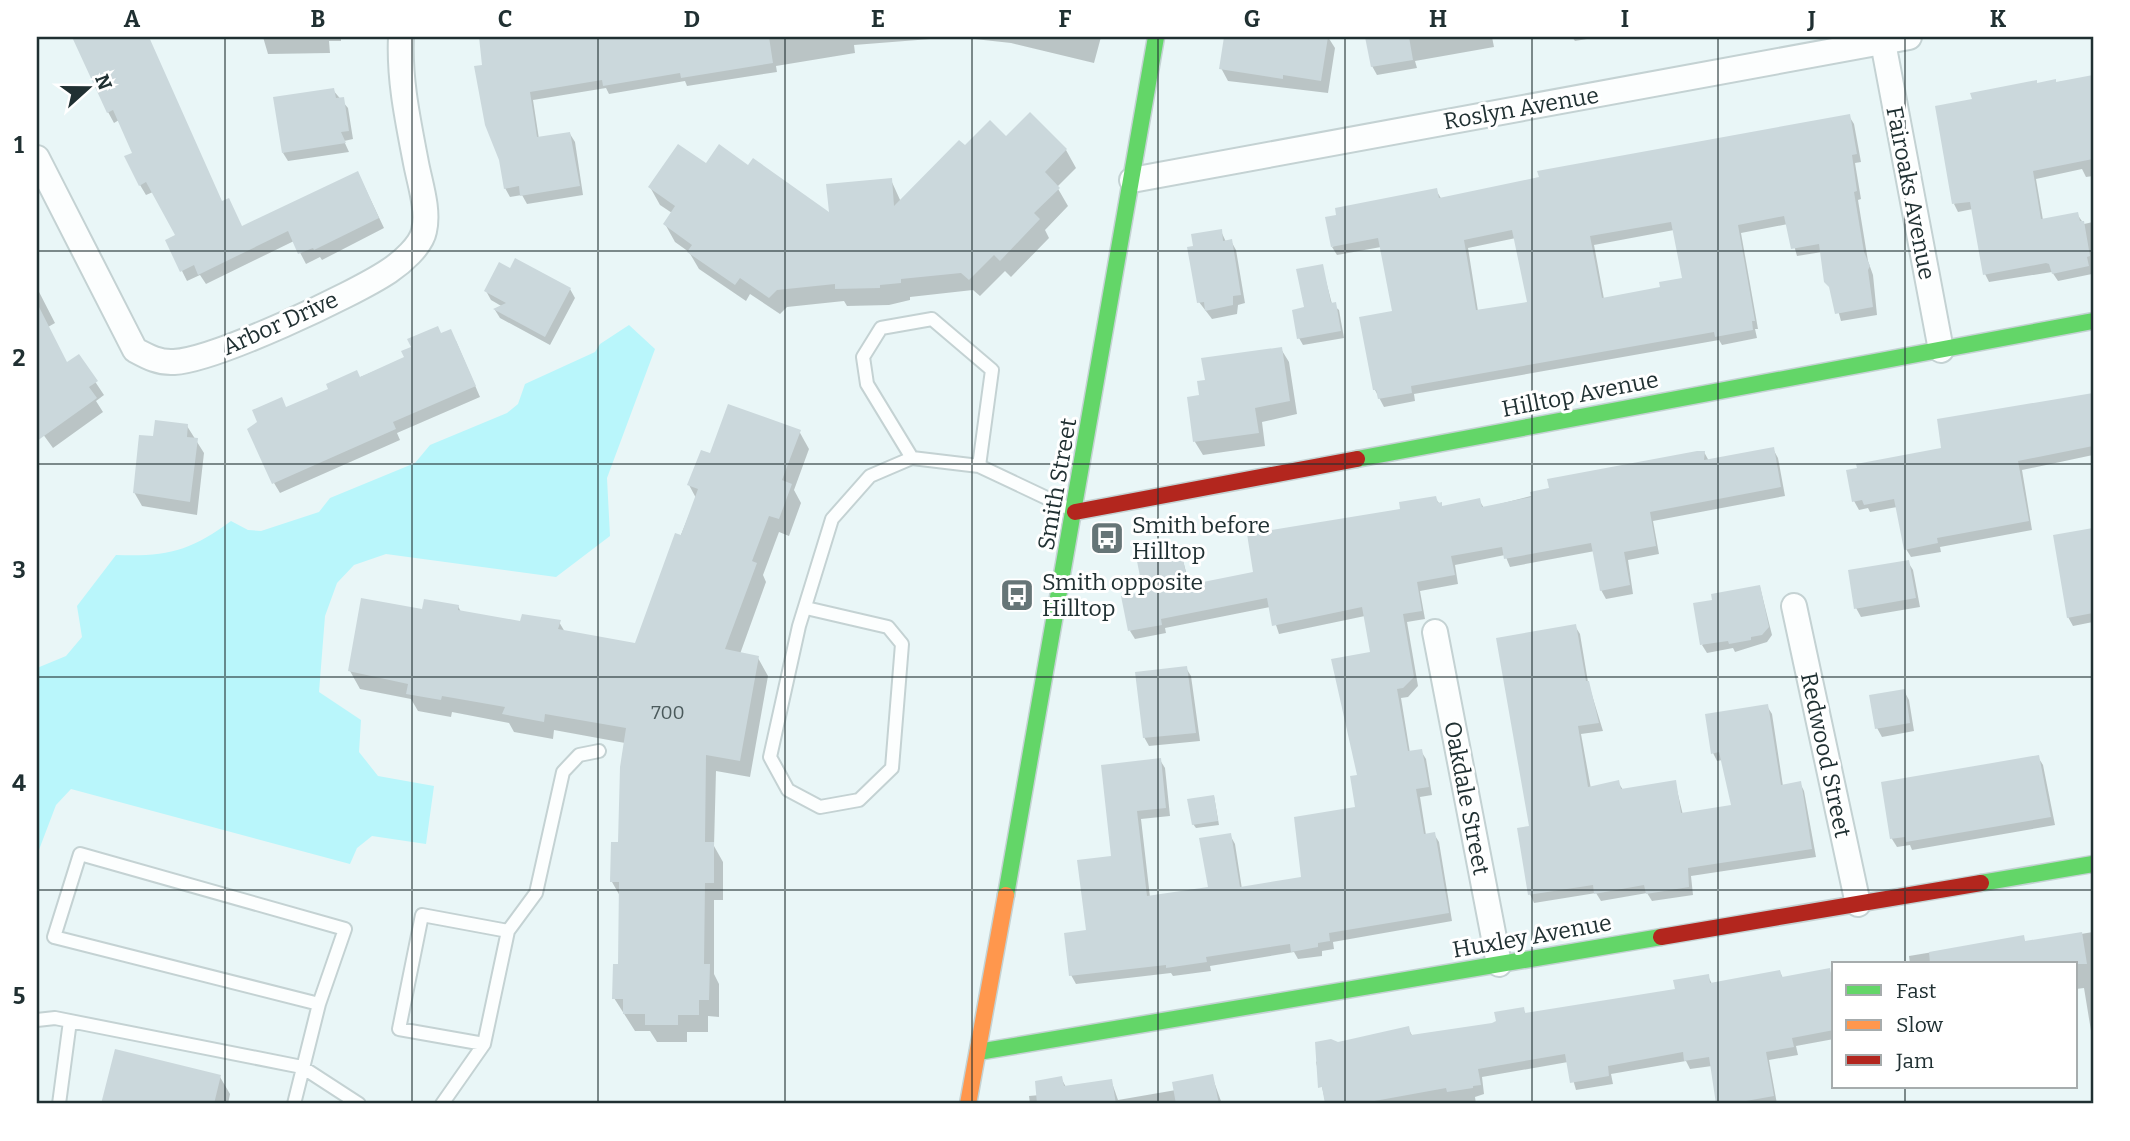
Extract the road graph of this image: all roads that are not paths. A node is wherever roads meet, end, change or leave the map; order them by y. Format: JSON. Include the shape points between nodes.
{"nodes":[{"id":1,"x":401,"y":37,"type":"edge"},
{"id":2,"x":1156,"y":37,"type":"edge"},
{"id":3,"x":1909,"y":37,"type":"edge"},
{"id":4,"x":1883,"y":39,"type":"edge"},
{"id":5,"x":37,"y":158,"type":"edge"},
{"id":6,"x":1132,"y":180,"type":"junction"},
{"id":7,"x":2093,"y":321,"type":"edge"},
{"id":8,"x":1941,"y":350,"type":"junction"},
{"id":9,"x":912,"y":458,"type":"junction"},
{"id":10,"x":979,"y":466,"type":"junction"},
{"id":11,"x":1075,"y":512,"type":"junction"},
{"id":12,"x":1794,"y":606,"type":"dead end"},
{"id":13,"x":806,"y":608,"type":"junction"},
{"id":14,"x":1435,"y":632,"type":"dead end"},
{"id":15,"x":599,"y":751,"type":"dead end"},
{"id":16,"x":2093,"y":864,"type":"edge"},
{"id":17,"x":1858,"y":904,"type":"junction"},
{"id":18,"x":508,"y":931,"type":"junction"},
{"id":19,"x":1499,"y":964,"type":"junction"},
{"id":20,"x":319,"y":1004,"type":"junction"},
{"id":21,"x":37,"y":1020,"type":"edge"},
{"id":22,"x":70,"y":1021,"type":"junction"},
{"id":23,"x":484,"y":1044,"type":"junction"},
{"id":24,"x":978,"y":1052,"type":"junction"},
{"id":25,"x":302,"y":1067,"type":"junction"},
{"id":26,"x":59,"y":1104,"type":"edge"},
{"id":27,"x":294,"y":1104,"type":"edge"},
{"id":28,"x":359,"y":1104,"type":"edge"},
{"id":29,"x":442,"y":1104,"type":"edge"},
{"id":30,"x":968,"y":1104,"type":"edge"}],
"edges":[{"from":1,"to":5,"type":"street","name":"Arbor Drive","via":[[401,89],[425,208],[424,233],[390,270],[203,357],[174,362],[155,360],[135,350]]},
{"from":2,"to":6,"type":"street","name":"Smith Street"},
{"from":3,"to":4,"type":"street","name":"Roslyn Avenue"},
{"from":4,"to":6,"type":"street","name":"Roslyn Avenue"},
{"from":4,"to":8,"type":"street","name":"Fairoaks Avenue"},
{"from":6,"to":11,"type":"street","name":"Smith Street"},
{"from":7,"to":8,"type":"street","name":"Hilltop Avenue"},
{"from":8,"to":11,"type":"street","name":"Hilltop Avenue"},
{"from":9,"to":10,"type":"lane"},
{"from":9,"to":10,"type":"lane","via":[[867,384],[863,357],[881,328],[933,319],[992,370]]},
{"from":9,"to":13,"type":"lane","via":[[870,476],[832,519]]},
{"from":10,"to":11,"type":"lane"},
{"from":11,"to":24,"type":"street","name":"Smith Street"},
{"from":12,"to":17,"type":"street","name":"Redwood Street"},
{"from":13,"to":13,"type":"lane","via":[[770,757],[788,790],[820,807],[859,800],[892,768],[902,644],[888,627]]},
{"from":14,"to":19,"type":"street","name":"Oakdale Street"},
{"from":15,"to":18,"type":"lane","via":[[579,755],[563,772],[536,893]]},
{"from":16,"to":17,"type":"street","name":"Huxley Avenue"},
{"from":17,"to":19,"type":"street","name":"Huxley Avenue"},
{"from":18,"to":23,"type":"lane"},
{"from":18,"to":23,"type":"lane","via":[[422,915],[399,1029]]},
{"from":19,"to":24,"type":"street","name":"Huxley Avenue"},
{"from":20,"to":20,"type":"lane","via":[[345,929],[80,854],[54,937]]},
{"from":20,"to":25,"type":"lane"},
{"from":21,"to":22,"type":"lane"},
{"from":22,"to":25,"type":"lane"},
{"from":22,"to":26,"type":"lane"},
{"from":23,"to":29,"type":"lane"},
{"from":24,"to":30,"type":"street","name":"Smith Street"},
{"from":25,"to":27,"type":"lane"},
{"from":25,"to":28,"type":"lane"}]}
